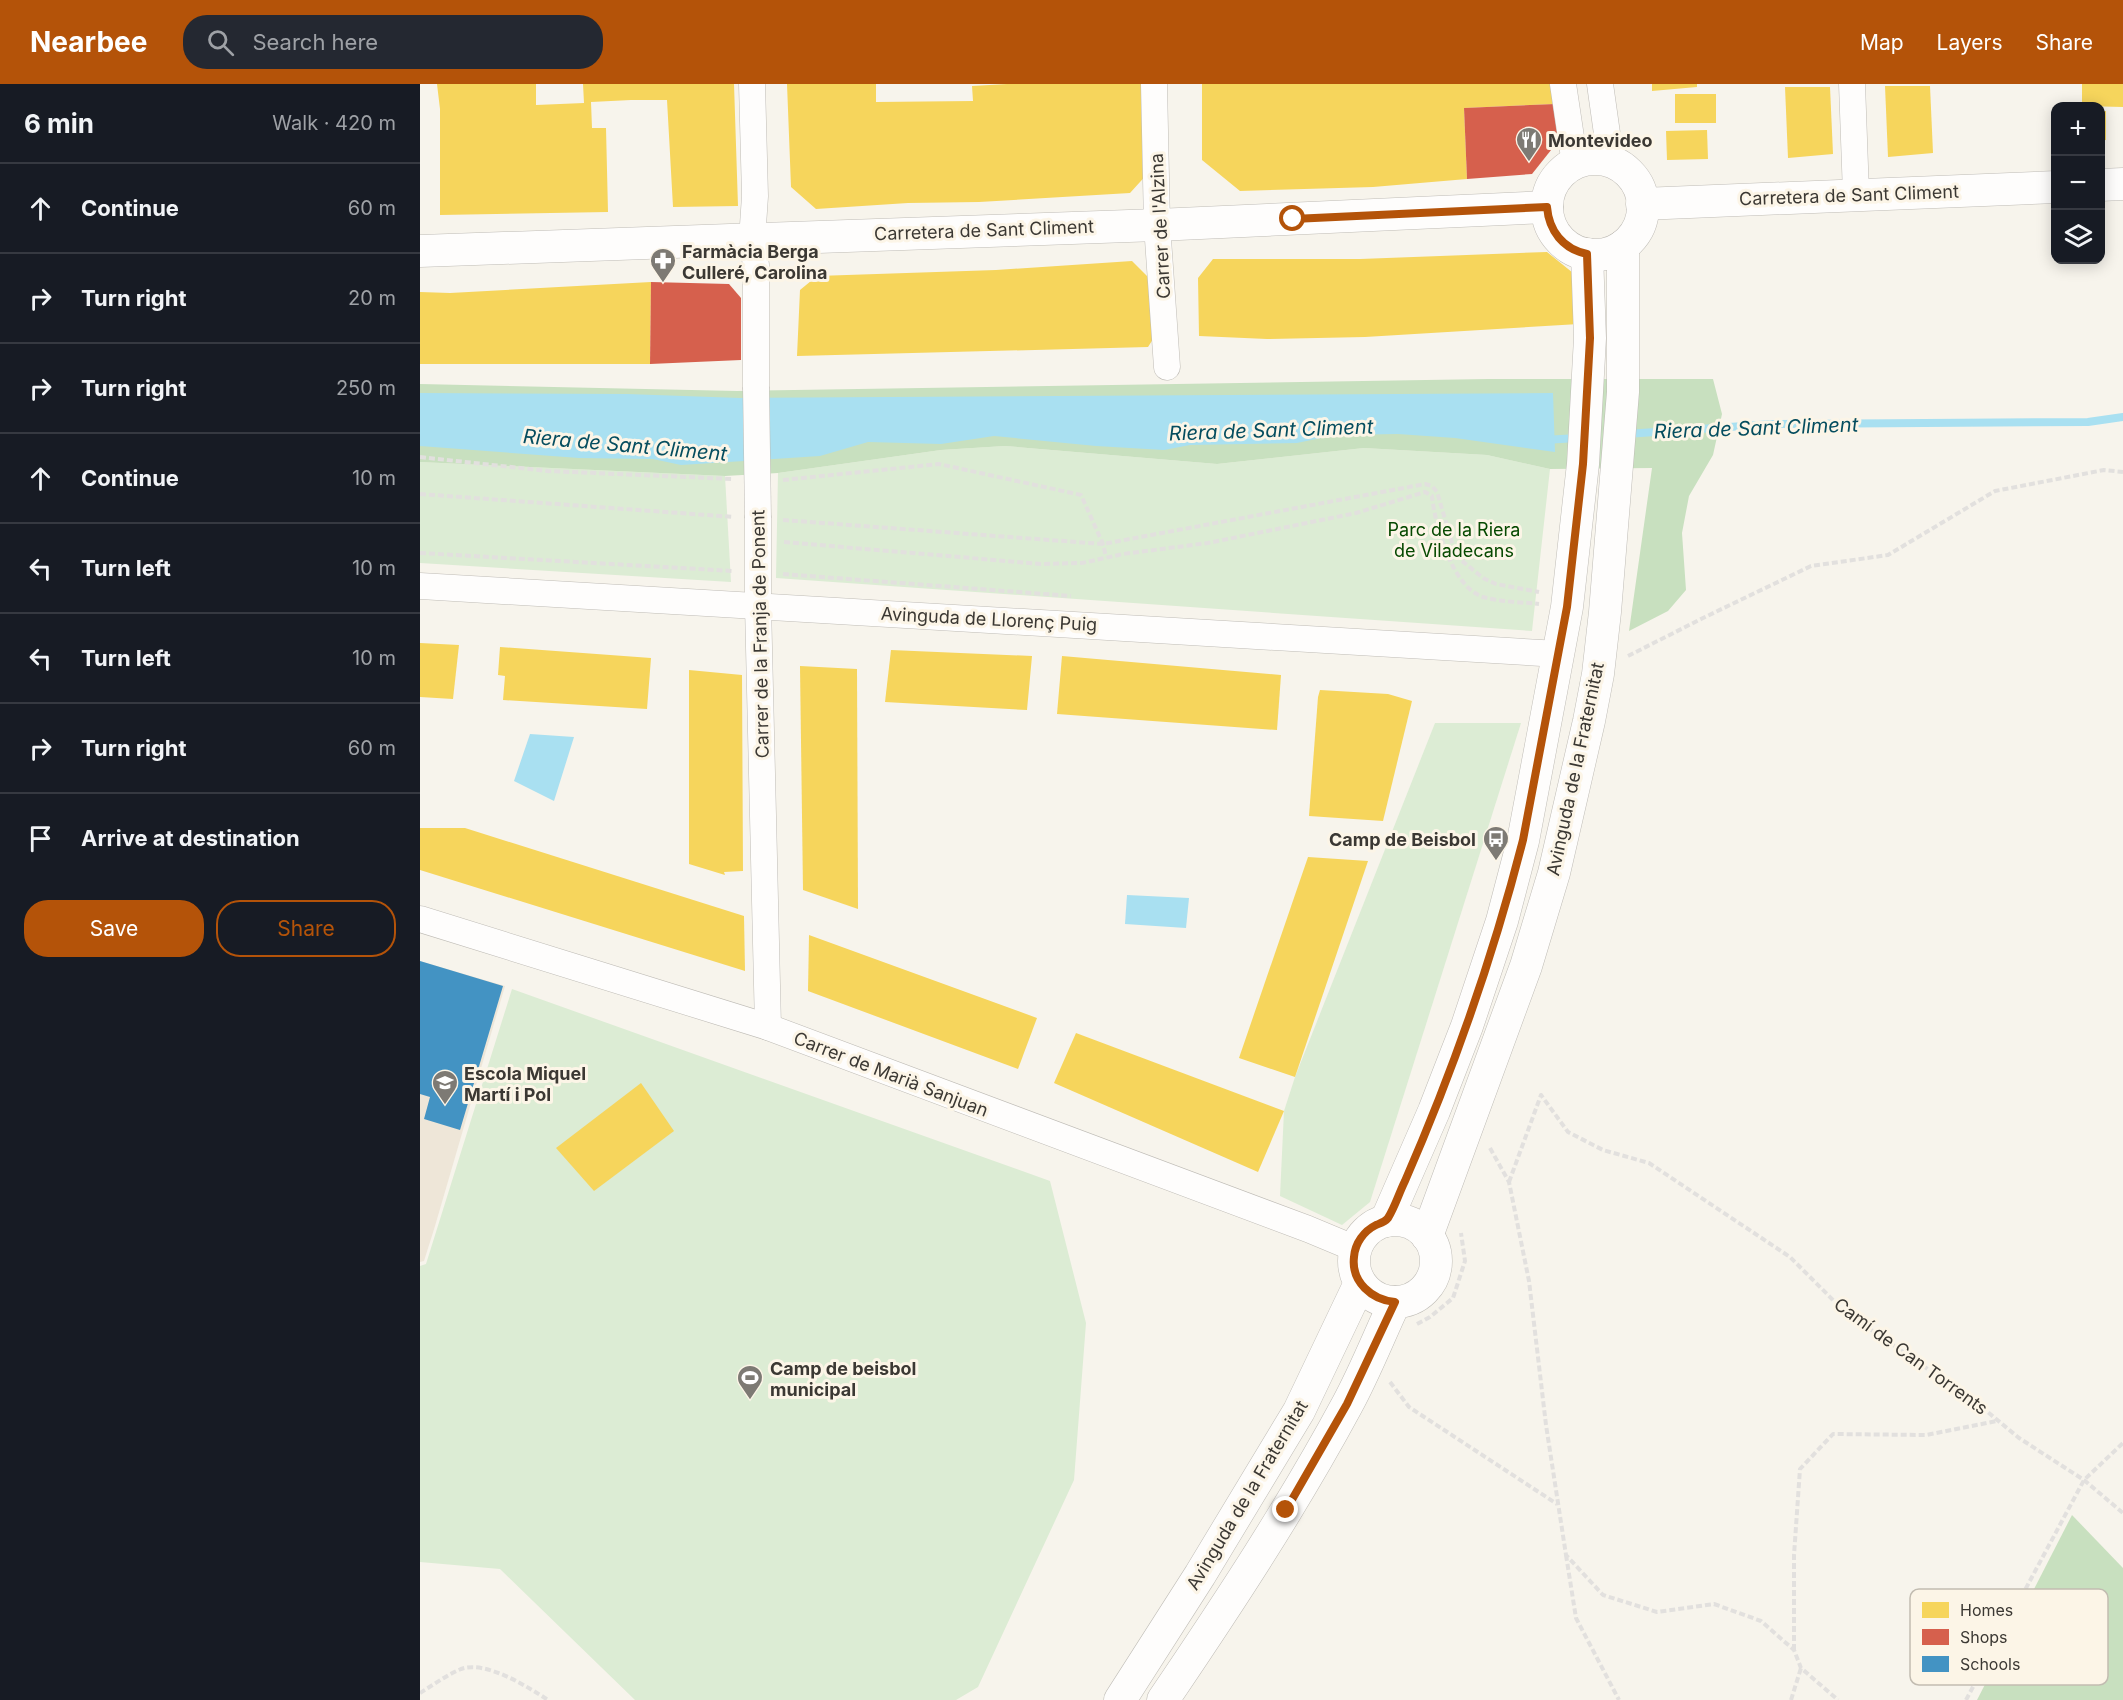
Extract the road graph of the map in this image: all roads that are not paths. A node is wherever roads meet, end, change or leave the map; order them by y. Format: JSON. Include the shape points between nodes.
{"nodes":[{"id":1,"x":752,"y":84,"type":"edge"},
{"id":2,"x":1154,"y":84,"type":"edge"},
{"id":3,"x":1563,"y":84,"type":"edge"},
{"id":4,"x":1600,"y":84,"type":"edge"},
{"id":5,"x":1852,"y":84,"type":"edge"},
{"id":6,"x":1611,"y":162,"type":"junction"},
{"id":7,"x":1575,"y":164,"type":"junction"},
{"id":8,"x":2051,"y":187,"type":"edge"},
{"id":9,"x":1856,"y":194,"type":"junction"},
{"id":10,"x":1642,"y":204,"type":"junction"},
{"id":11,"x":1547,"y":207,"type":"junction"},
{"id":12,"x":1157,"y":225,"type":"junction"},
{"id":13,"x":752,"y":240,"type":"junction"},
{"id":14,"x":1623,"y":246,"type":"junction"},
{"id":15,"x":420,"y":251,"type":"edge"},
{"id":16,"x":1587,"y":254,"type":"junction"},
{"id":17,"x":1167,"y":367,"type":"dead end"},
{"id":18,"x":420,"y":586,"type":"edge"},
{"id":19,"x":758,"y":605,"type":"junction"},
{"id":20,"x":1559,"y":654,"type":"junction"},
{"id":21,"x":420,"y":919,"type":"edge"},
{"id":22,"x":768,"y":1027,"type":"junction"},
{"id":23,"x":1386,"y":1221,"type":"junction"},
{"id":24,"x":1427,"y":1236,"type":"junction"},
{"id":25,"x":1356,"y":1249,"type":"junction"},
{"id":26,"x":1360,"y":1283,"type":"junction"},
{"id":27,"x":1402,"y":1315,"type":"junction"},
{"id":28,"x":1120,"y":1700,"type":"edge"},
{"id":29,"x":1163,"y":1700,"type":"edge"}],
"edges":[{"from":1,"to":13,"type":"street","name":"Carrer de la Franja de Ponent"},
{"from":2,"to":12,"type":"street","name":"Carrer de l'Alzina"},
{"from":3,"to":7,"type":"street"},
{"from":4,"to":6,"type":"street"},
{"from":5,"to":9,"type":"street"},
{"from":6,"to":7,"type":"street","via":[[1595,159]]},
{"from":6,"to":10,"type":"street","via":[[1633,178]]},
{"from":7,"to":11,"type":"street","via":[[1555,181]]},
{"from":8,"to":9,"type":"street","name":"Carretera de Sant Climent"},
{"from":9,"to":10,"type":"street","name":"Carretera de Sant Climent"},
{"from":10,"to":14,"type":"street","via":[[1638,227]]},
{"from":11,"to":12,"type":"street","name":"Carretera de Sant Climent"},
{"from":11,"to":16,"type":"street","via":[[1558,237],[1568,247]]},
{"from":12,"to":13,"type":"street","name":"Carretera de Sant Climent"},
{"from":12,"to":17,"type":"street","name":"Carrer de l'Alzina"},
{"from":13,"to":15,"type":"street","name":"Carretera de Sant Climent"},
{"from":13,"to":19,"type":"street","name":"Carrer de la Franja de Ponent","bridge":true,"via":[[756,265]]},
{"from":14,"to":16,"type":"street","via":[[1605,254]]},
{"from":14,"to":24,"type":"street","name":"Avinguda de la Fraternitat","via":[[1623,392],[1598,674],[1589,721],[1554,873],[1526,966]]},
{"from":16,"to":20,"type":"street","name":"Avinguda de la Fraternitat","via":[[1589,389]]},
{"from":18,"to":19,"type":"street","name":"Avinguda de Llorenç Puig"},
{"from":19,"to":20,"type":"street","name":"Avinguda de Llorenç Puig"},
{"from":19,"to":22,"type":"street","name":"Carrer de la Franja de Ponent"},
{"from":20,"to":23,"type":"street","name":"Avinguda de la Fraternitat","via":[[1523,840],[1502,921],[1467,1026]]},
{"from":21,"to":22,"type":"street","name":"Carrer de Marià Sanjuan"},
{"from":22,"to":25,"type":"street","name":"Carrer de Marià Sanjuan"},
{"from":23,"to":24,"type":"street","via":[[1409,1223]]},
{"from":23,"to":25,"type":"street","via":[[1367,1231]]},
{"from":24,"to":27,"type":"street","via":[[1434,1253],[1431,1279]]},
{"from":25,"to":26,"type":"street","via":[[1354,1263]]},
{"from":26,"to":27,"type":"street"},
{"from":26,"to":28,"type":"street","name":"Avinguda de la Fraternitat","via":[[1299,1411]]},
{"from":27,"to":29,"type":"street","via":[[1286,1510]]}]}
